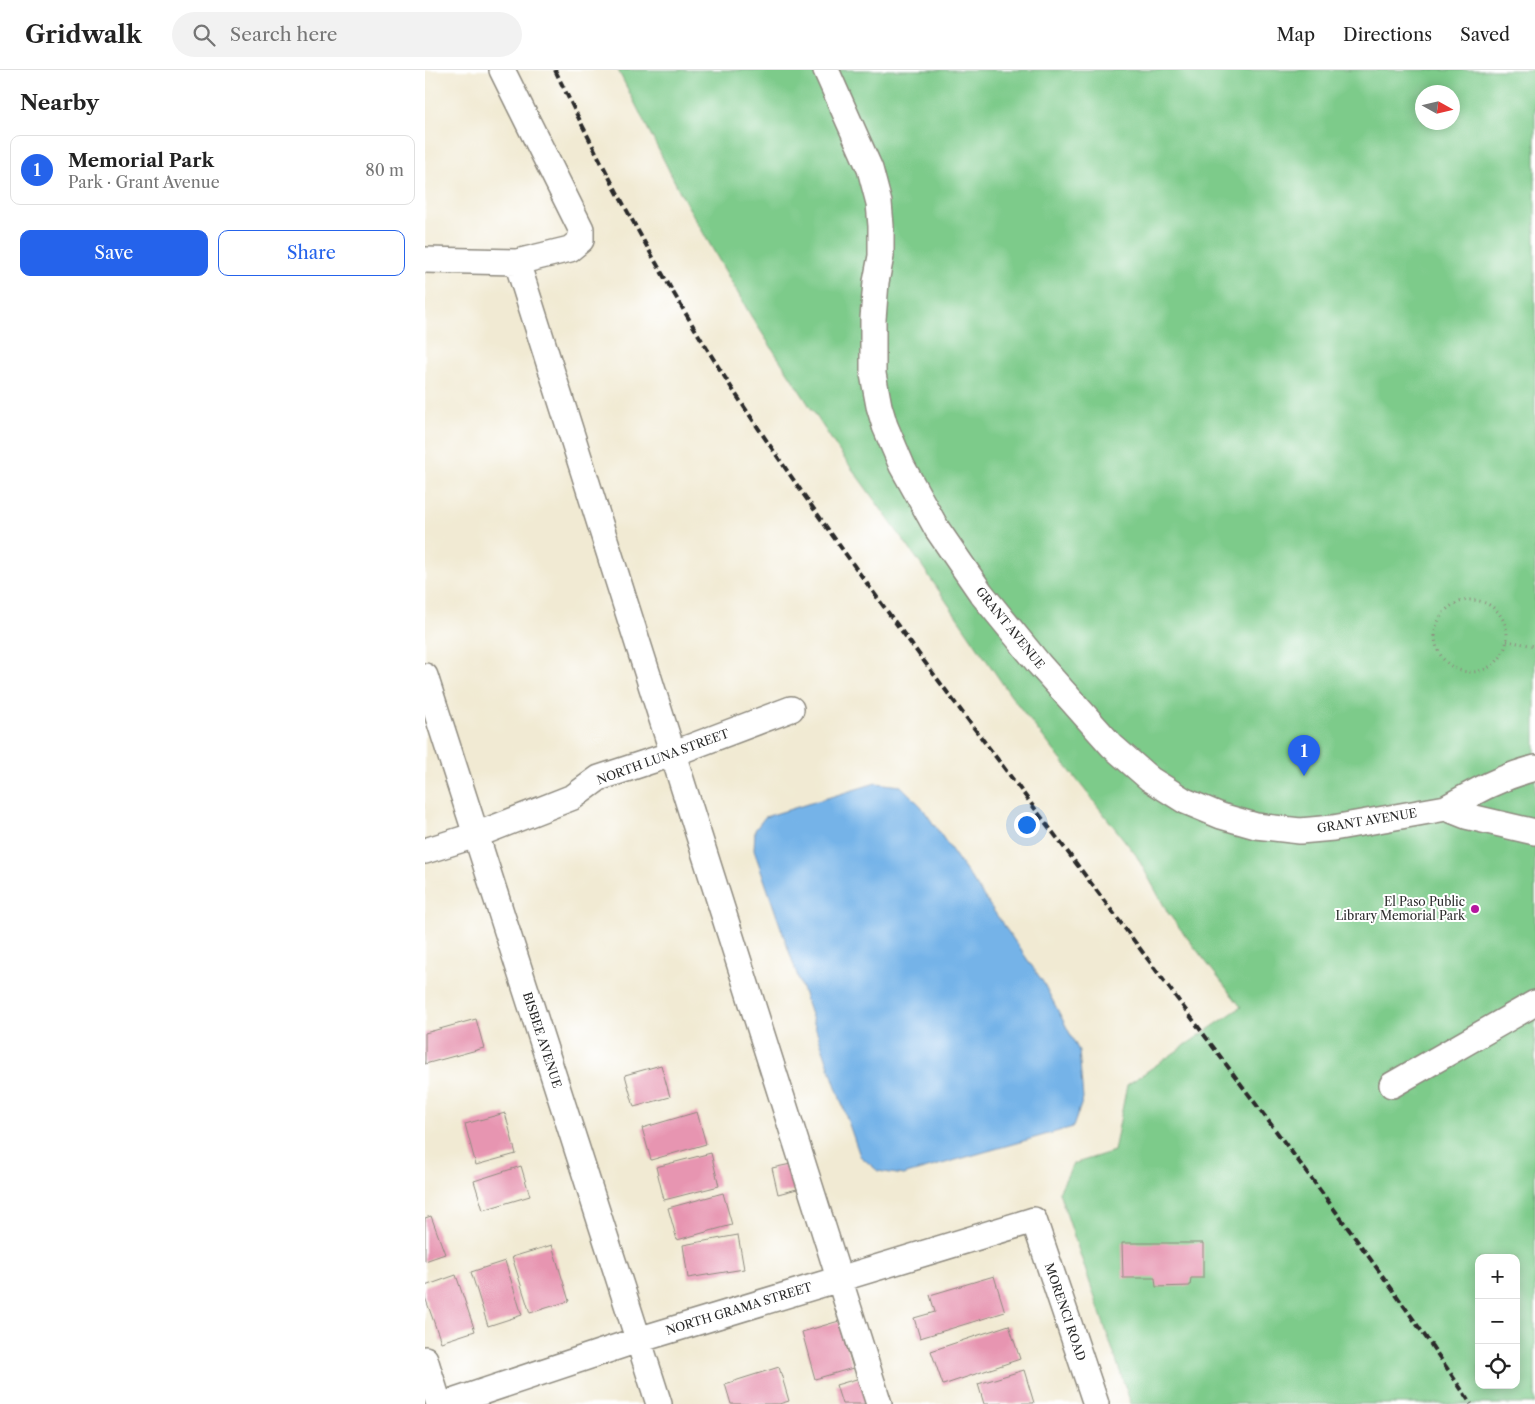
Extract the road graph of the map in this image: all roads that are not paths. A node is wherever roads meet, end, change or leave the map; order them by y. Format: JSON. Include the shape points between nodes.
{"nodes":[{"id":1,"x":502,"y":70,"type":"edge"},
{"id":2,"x":826,"y":70,"type":"edge"},
{"id":3,"x":425,"y":260,"type":"edge"},
{"id":4,"x":517,"y":262,"type":"junction"},
{"id":5,"x":425,"y":676,"type":"edge"},
{"id":6,"x":791,"y":709,"type":"dead end"},
{"id":7,"x":672,"y":754,"type":"junction"},
{"id":8,"x":1535,"y":768,"type":"edge"},
{"id":9,"x":1446,"y":808,"type":"junction"},
{"id":10,"x":1535,"y":832,"type":"edge"},
{"id":11,"x":476,"y":835,"type":"junction"},
{"id":12,"x":425,"y":851,"type":"edge"},
{"id":13,"x":1535,"y":1003,"type":"edge"},
{"id":14,"x":1393,"y":1085,"type":"dead end"},
{"id":15,"x":1034,"y":1220,"type":"joint"},
{"id":16,"x":839,"y":1279,"type":"junction"},
{"id":17,"x":639,"y":1340,"type":"junction"},
{"id":18,"x":425,"y":1359,"type":"edge"},
{"id":19,"x":439,"y":1404,"type":"edge"},
{"id":20,"x":445,"y":1404,"type":"edge"},
{"id":21,"x":659,"y":1404,"type":"edge"},
{"id":22,"x":879,"y":1404,"type":"edge"},
{"id":23,"x":1096,"y":1404,"type":"edge"}],
"edges":[{"from":1,"to":4,"type":"street","via":[[581,229],[581,240],[570,249]]},
{"from":2,"to":9,"type":"street","name":"GRANT AVENUE","via":[[870,169],[879,203],[881,256],[873,319],[873,374],[885,426],[902,466],[937,529],[981,593],[1039,664],[1112,746],[1150,779],[1185,801],[1221,816],[1256,826],[1300,831]]},
{"from":3,"to":4,"type":"street"},
{"from":4,"to":7,"type":"street"},
{"from":5,"to":11,"type":"street","name":"BISBEE AVENUE"},
{"from":6,"to":7,"type":"street","name":"NORTH LUNA STREET"},
{"from":7,"to":11,"type":"street","name":"NORTH LUNA STREET","via":[[599,778],[573,797]]},
{"from":7,"to":16,"type":"street"},
{"from":8,"to":9,"type":"street","via":[[1512,774]]},
{"from":9,"to":10,"type":"street","via":[[1466,816]]},
{"from":11,"to":12,"type":"street","name":"NORTH LUNA STREET"},
{"from":11,"to":17,"type":"street","name":"BISBEE AVENUE"},
{"from":13,"to":14,"type":"street"},
{"from":15,"to":16,"type":"street","name":"NORTH GRAMA STREET"},
{"from":15,"to":23,"type":"street","name":"MORENCI ROAD"},
{"from":16,"to":17,"type":"street","name":"NORTH GRAMA STREET"},
{"from":16,"to":22,"type":"street"},
{"from":17,"to":20,"type":"street","name":"NORTH GRAMA STREET"},
{"from":17,"to":21,"type":"street","name":"BISBEE AVENUE"},
{"from":18,"to":19,"type":"street"}]}
